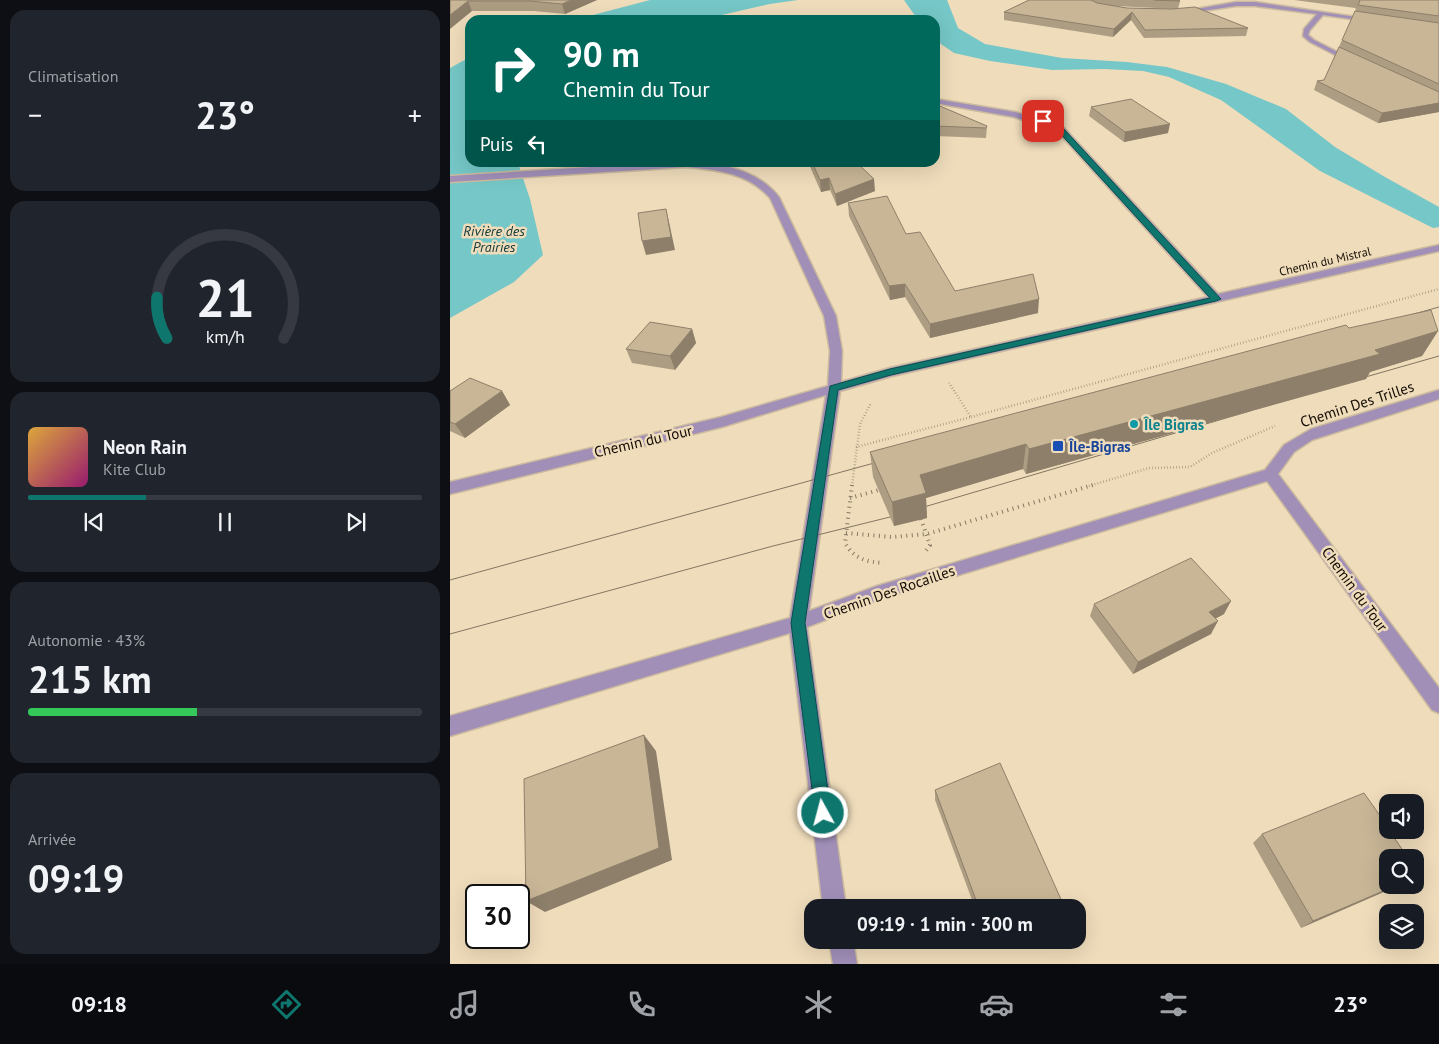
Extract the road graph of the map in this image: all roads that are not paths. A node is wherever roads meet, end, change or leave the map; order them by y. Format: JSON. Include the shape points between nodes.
{"nodes":[{"id":1,"x":1172,"y":13,"type":"edge"},
{"id":2,"x":1322,"y":13,"type":"junction"},
{"id":3,"x":1381,"y":21,"type":"edge"},
{"id":4,"x":1359,"y":65,"type":"edge"},
{"id":5,"x":940,"y":102,"type":"edge"},
{"id":6,"x":630,"y":167,"type":"edge"},
{"id":7,"x":715,"y":167,"type":"edge"},
{"id":8,"x":450,"y":178,"type":"edge"},
{"id":9,"x":1439,"y":248,"type":"edge"},
{"id":10,"x":1216,"y":299,"type":"junction"},
{"id":11,"x":834,"y":388,"type":"junction"},
{"id":12,"x":1439,"y":394,"type":"edge"},
{"id":13,"x":1270,"y":474,"type":"junction"},
{"id":14,"x":450,"y":488,"type":"edge"},
{"id":15,"x":798,"y":623,"type":"junction"},
{"id":16,"x":1439,"y":704,"type":"edge"},
{"id":17,"x":450,"y":726,"type":"edge"},
{"id":18,"x":834,"y":899,"type":"edge"},
{"id":19,"x":842,"y":949,"type":"edge"},
{"id":20,"x":845,"y":964,"type":"edge"}],
"edges":[{"from":1,"to":2,"type":"street","via":[[1236,4]]},
{"from":2,"to":3,"type":"street"},
{"from":2,"to":4,"type":"street","via":[[1305,35]]},
{"from":5,"to":10,"type":"street","via":[[1043,121],[1061,130]]},
{"from":6,"to":8,"type":"street"},
{"from":7,"to":11,"type":"street","via":[[762,184],[774,197],[830,316],[836,350]]},
{"from":9,"to":10,"type":"street","name":"Chemin du Mistral"},
{"from":10,"to":11,"type":"street","name":"Chemin du Tour","via":[[890,372]]},
{"from":11,"to":14,"type":"street","name":"Chemin du Tour","via":[[722,422]]},
{"from":11,"to":15,"type":"street"},
{"from":12,"to":13,"type":"street","name":"Chemin Des Trilles","via":[[1308,435],[1287,449]]},
{"from":13,"to":15,"type":"street","name":"Chemin Des Rocailles","via":[[877,593]]},
{"from":13,"to":16,"type":"street","name":"Chemin du Tour"},
{"from":15,"to":17,"type":"street","name":"Chemin Des Rocailles"},
{"from":15,"to":18,"type":"street"},
{"from":19,"to":20,"type":"street"}]}
